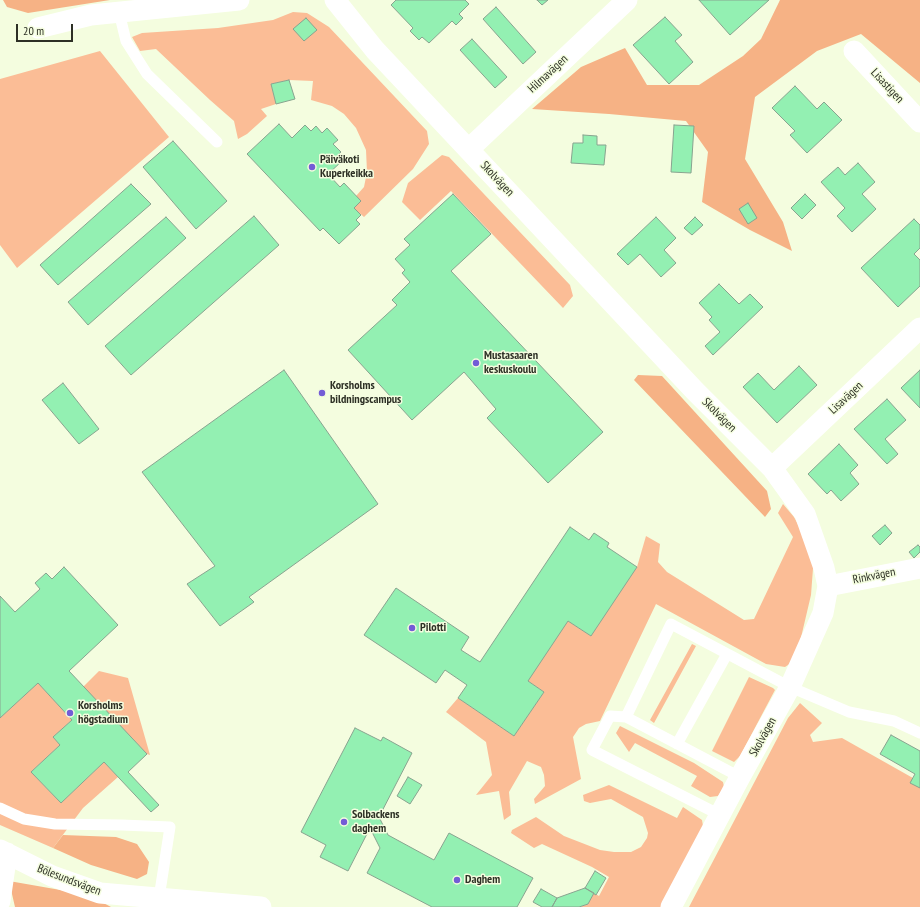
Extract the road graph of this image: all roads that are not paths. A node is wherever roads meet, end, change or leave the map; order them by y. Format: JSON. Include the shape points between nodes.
{"nodes":[{"id":1,"x":238,"y":0,"type":"edge"},
{"id":2,"x":335,"y":0,"type":"edge"},
{"id":3,"x":627,"y":0,"type":"edge"},
{"id":4,"x":168,"y":3,"type":"edge"},
{"id":5,"x":119,"y":12,"type":"junction"},
{"id":6,"x":38,"y":28,"type":"dead end"},
{"id":7,"x":854,"y":51,"type":"dead end"},
{"id":8,"x":920,"y":122,"type":"edge"},
{"id":9,"x":217,"y":142,"type":"dead end"},
{"id":10,"x":469,"y":149,"type":"junction"},
{"id":11,"x":920,"y":328,"type":"edge"},
{"id":12,"x":772,"y":468,"type":"junction"},
{"id":13,"x":920,"y":568,"type":"edge"},
{"id":14,"x":828,"y":586,"type":"junction"},
{"id":15,"x":727,"y":654,"type":"junction"},
{"id":16,"x":790,"y":687,"type":"junction"},
{"id":17,"x":626,"y":717,"type":"junction"},
{"id":18,"x":920,"y":733,"type":"edge"},
{"id":19,"x":677,"y":744,"type":"junction"},
{"id":20,"x":740,"y":777,"type":"junction"},
{"id":21,"x":0,"y":808,"type":"edge"},
{"id":22,"x":720,"y":815,"type":"junction"},
{"id":23,"x":3,"y":851,"type":"edge"},
{"id":24,"x":158,"y":898,"type":"junction"},
{"id":25,"x":0,"y":901,"type":"edge"},
{"id":26,"x":239,"y":906,"type":"edge"},
{"id":27,"x":2,"y":907,"type":"edge"},
{"id":28,"x":261,"y":907,"type":"edge"},
{"id":29,"x":671,"y":907,"type":"edge"}],
"edges":[{"from":1,"to":4,"type":"street"},
{"from":2,"to":10,"type":"street","name":"Skolvägen","via":[[375,50]]},
{"from":3,"to":10,"type":"street","name":"Hilmavägen"},
{"from":4,"to":5,"type":"street"},
{"from":5,"to":6,"type":"street","via":[[91,15]]},
{"from":5,"to":9,"type":"lane","via":[[126,41],[147,74]]},
{"from":7,"to":8,"type":"street","name":"Lisastigen"},
{"from":10,"to":12,"type":"street","name":"Skolvägen","via":[[695,391]]},
{"from":11,"to":12,"type":"street","name":"Lisavägen"},
{"from":12,"to":14,"type":"street","name":"Skolvägen","via":[[805,514]]},
{"from":13,"to":14,"type":"street","name":"Rinkvägen"},
{"from":14,"to":16,"type":"street","name":"Skolvägen","via":[[823,613]]},
{"from":15,"to":16,"type":"lane"},
{"from":15,"to":17,"type":"lane","via":[[671,624]]},
{"from":15,"to":19,"type":"lane"},
{"from":16,"to":18,"type":"lane","via":[[849,712],[894,721]]},
{"from":16,"to":20,"type":"street","name":"Skolvägen"},
{"from":17,"to":19,"type":"lane"},
{"from":17,"to":22,"type":"lane","via":[[610,716],[592,750]]},
{"from":19,"to":20,"type":"lane"},
{"from":20,"to":22,"type":"street","name":"Skolvägen"},
{"from":21,"to":24,"type":"lane","via":[[24,819],[55,824],[170,827]]},
{"from":22,"to":29,"type":"street","name":"Skolvägen"},
{"from":23,"to":24,"type":"street","name":"Bölesundsvägen","via":[[52,876],[100,893]]},
{"from":23,"to":25,"type":"street"},
{"from":24,"to":26,"type":"street","name":"Bölesundsvägen"},
{"from":25,"to":27,"type":"street"},
{"from":26,"to":28,"type":"street","name":"Bölesundsvägen"}]}
